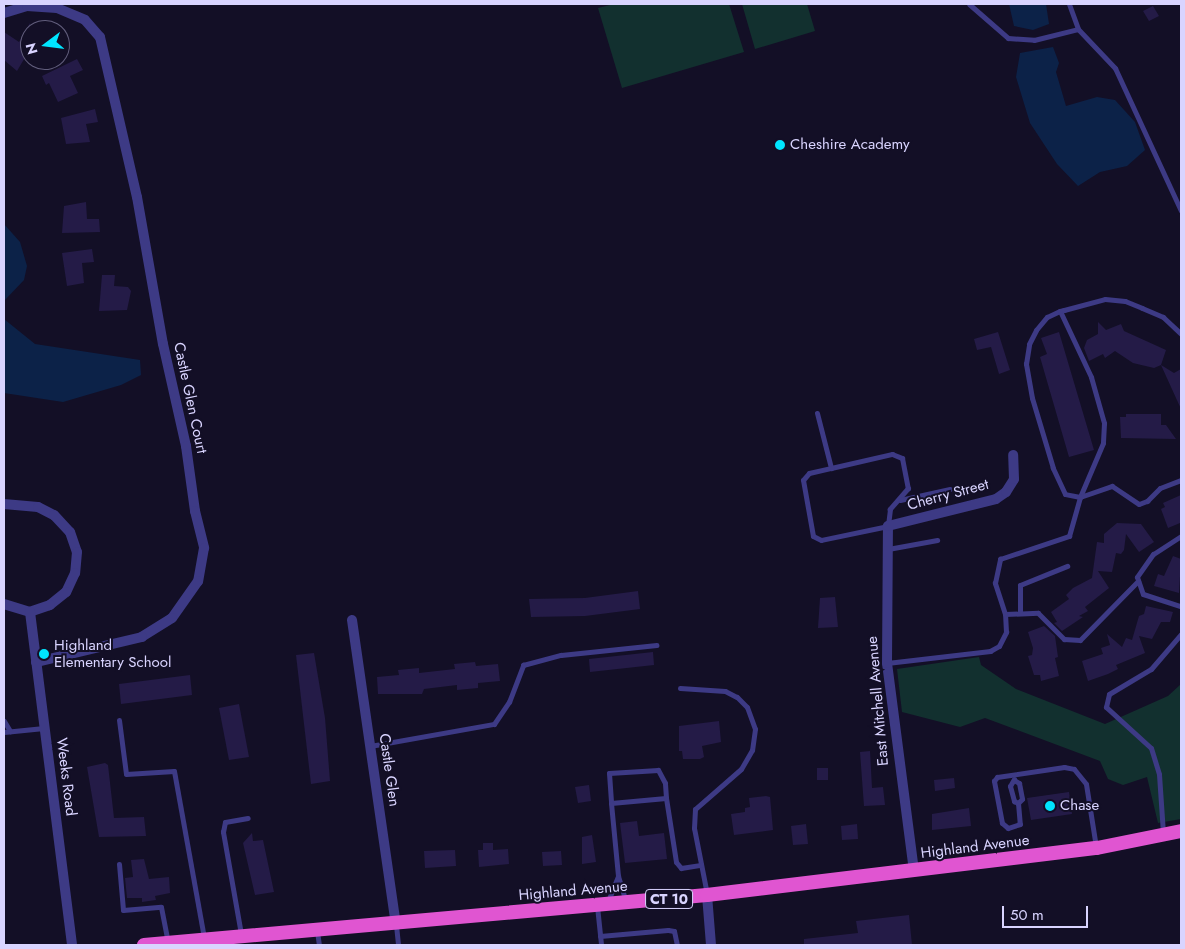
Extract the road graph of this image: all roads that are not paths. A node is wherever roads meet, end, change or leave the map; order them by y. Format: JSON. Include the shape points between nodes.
{"nodes":[{"id":1,"x":969,"y":4,"type":"edge"},
{"id":2,"x":1069,"y":4,"type":"edge"},
{"id":3,"x":4,"y":13,"type":"edge"},
{"id":4,"x":1078,"y":29,"type":"junction"},
{"id":5,"x":1181,"y":211,"type":"edge"},
{"id":6,"x":1060,"y":312,"type":"junction"},
{"id":7,"x":1181,"y":334,"type":"edge"},
{"id":8,"x":817,"y":413,"type":"dead end"},
{"id":9,"x":1013,"y":455,"type":"dead end"},
{"id":10,"x":831,"y":468,"type":"junction"},
{"id":11,"x":1181,"y":480,"type":"edge"},
{"id":12,"x":950,"y":489,"type":"dead end"},
{"id":13,"x":1080,"y":497,"type":"junction"},
{"id":14,"x":900,"y":500,"type":"junction"},
{"id":15,"x":4,"y":504,"type":"edge"},
{"id":16,"x":888,"y":526,"type":"junction"},
{"id":17,"x":1181,"y":536,"type":"edge"},
{"id":18,"x":937,"y":540,"type":"dead end"},
{"id":19,"x":887,"y":549,"type":"junction"},
{"id":20,"x":1067,"y":566,"type":"dead end"},
{"id":21,"x":1138,"y":581,"type":"junction"},
{"id":22,"x":4,"y":604,"type":"edge"},
{"id":23,"x":1181,"y":606,"type":"edge"},
{"id":24,"x":30,"y":612,"type":"junction"},
{"id":25,"x":1020,"y":613,"type":"junction"},
{"id":26,"x":1005,"y":614,"type":"junction"},
{"id":27,"x":352,"y":620,"type":"dead end"},
{"id":28,"x":1181,"y":634,"type":"edge"},
{"id":29,"x":656,"y":645,"type":"dead end"},
{"id":30,"x":36,"y":662,"type":"junction"},
{"id":31,"x":887,"y":663,"type":"junction"},
{"id":32,"x":680,"y":688,"type":"dead end"},
{"id":33,"x":119,"y":720,"type":"dead end"},
{"id":34,"x":4,"y":721,"type":"edge"},
{"id":35,"x":45,"y":728,"type":"junction"},
{"id":36,"x":7,"y":731,"type":"edge"},
{"id":37,"x":370,"y":746,"type":"junction"},
{"id":38,"x":1013,"y":773,"type":"junction"},
{"id":39,"x":1014,"y":780,"type":"junction"},
{"id":40,"x":666,"y":798,"type":"junction"},
{"id":41,"x":611,"y":803,"type":"junction"},
{"id":42,"x":1018,"y":803,"type":"junction"},
{"id":43,"x":248,"y":818,"type":"dead end"},
{"id":44,"x":1181,"y":831,"type":"edge"},
{"id":45,"x":1163,"y":835,"type":"junction"},
{"id":46,"x":1096,"y":848,"type":"junction"},
{"id":47,"x":119,"y":864,"type":"dead end"},
{"id":48,"x":701,"y":865,"type":"junction"},
{"id":49,"x":914,"y":871,"type":"junction"},
{"id":50,"x":618,"y":876,"type":"junction"},
{"id":51,"x":707,"y":895,"type":"junction"},
{"id":52,"x":626,"y":903,"type":"junction"},
{"id":53,"x":601,"y":905,"type":"junction"},
{"id":54,"x":396,"y":924,"type":"junction"},
{"id":55,"x":317,"y":931,"type":"junction"},
{"id":56,"x":600,"y":936,"type":"junction"},
{"id":57,"x":242,"y":937,"type":"junction"},
{"id":58,"x":214,"y":942,"type":"edge"},
{"id":59,"x":168,"y":943,"type":"junction"},
{"id":60,"x":72,"y":945,"type":"edge"},
{"id":61,"x":144,"y":945,"type":"edge"},
{"id":62,"x":318,"y":945,"type":"edge"},
{"id":63,"x":398,"y":945,"type":"edge"},
{"id":64,"x":601,"y":945,"type":"edge"},
{"id":65,"x":678,"y":945,"type":"edge"},
{"id":66,"x":711,"y":945,"type":"edge"}],
"edges":[{"from":1,"to":4,"type":"lane","via":[[1008,38],[1034,40]]},
{"from":2,"to":4,"type":"lane"},
{"from":3,"to":30,"type":"street","name":"Castle Glen Court","via":[[27,6],[57,8],[85,20],[100,37],[135,190],[163,344],[186,446],[194,511],[204,548],[198,582],[172,618],[142,636]]},
{"from":4,"to":5,"type":"lane","via":[[1115,68]]},
{"from":6,"to":7,"type":"lane","via":[[1105,299],[1124,301],[1163,317]]},
{"from":6,"to":13,"type":"lane","via":[[1091,377],[1104,423],[1103,443]]},
{"from":6,"to":13,"type":"lane","via":[[1047,318],[1036,330],[1029,344],[1026,364],[1032,398],[1053,468],[1065,494]]},
{"from":8,"to":10,"type":"lane"},
{"from":9,"to":16,"type":"street","name":"Cherry Street","via":[[1014,479],[996,500]]},
{"from":10,"to":14,"type":"lane","via":[[892,454],[902,458],[908,488]]},
{"from":10,"to":16,"type":"lane","via":[[809,473],[803,480],[813,536],[821,540]]},
{"from":11,"to":13,"type":"lane","via":[[1160,488],[1139,504],[1112,486]]},
{"from":12,"to":14,"type":"lane"},
{"from":13,"to":26,"type":"lane","via":[[1069,536],[1000,559],[995,570],[995,583]]},
{"from":14,"to":16,"type":"lane","via":[[890,509]]},
{"from":15,"to":24,"type":"street","via":[[38,507],[54,515],[70,532],[77,552],[75,573],[66,592],[50,605]]},
{"from":16,"to":19,"type":"street","name":"East Mitchell Avenue"},
{"from":17,"to":21,"type":"lane","via":[[1153,554],[1142,566]]},
{"from":18,"to":19,"type":"lane"},
{"from":19,"to":31,"type":"street","name":"East Mitchell Avenue"},
{"from":20,"to":25,"type":"lane","via":[[1020,586]]},
{"from":21,"to":23,"type":"lane","via":[[1143,594]]},
{"from":21,"to":25,"type":"lane","via":[[1080,640],[1064,639],[1038,613]]},
{"from":22,"to":24,"type":"street"},
{"from":24,"to":30,"type":"street","name":"Weeks Road"},
{"from":25,"to":26,"type":"lane"},
{"from":26,"to":31,"type":"lane","via":[[1006,632],[999,646],[990,651]]},
{"from":27,"to":37,"type":"street","name":"Castle Glen"},
{"from":28,"to":45,"type":"lane","via":[[1151,670],[1109,694],[1106,707],[1151,748],[1159,774]]},
{"from":29,"to":37,"type":"lane","via":[[561,655],[523,665],[509,702],[494,724]]},
{"from":30,"to":35,"type":"street","name":"Weeks Road"},
{"from":31,"to":49,"type":"street","name":"East Mitchell Avenue"},
{"from":32,"to":48,"type":"lane","via":[[725,692],[737,697],[747,707],[755,729],[752,750],[741,768],[695,810],[694,828]]},
{"from":33,"to":58,"type":"lane","via":[[126,774],[174,771]]},
{"from":34,"to":36,"type":"lane"},
{"from":35,"to":36,"type":"lane"},
{"from":35,"to":60,"type":"street","name":"Weeks Road"},
{"from":37,"to":54,"type":"street","name":"Castle Glen"},
{"from":38,"to":39,"type":"lane"},
{"from":38,"to":42,"type":"lane","via":[[994,781],[1002,823],[1008,828],[1020,824]]},
{"from":38,"to":46,"type":"lane","via":[[1064,767],[1074,769],[1086,784]]},
{"from":39,"to":42,"type":"lane","via":[[1018,783],[1022,799]]},
{"from":39,"to":42,"type":"lane","via":[[1010,786],[1014,801]]},
{"from":40,"to":41,"type":"lane"},
{"from":40,"to":41,"type":"lane","via":[[665,783],[658,770],[608,774]]},
{"from":40,"to":48,"type":"lane","via":[[676,862],[681,868]]},
{"from":41,"to":50,"type":"lane"},
{"from":43,"to":57,"type":"lane","via":[[225,822],[223,832]]},
{"from":44,"to":45,"type":"highway","name":"Highland Avenue","number":"CT 10"},
{"from":45,"to":46,"type":"highway","name":"Highland Avenue","number":"CT 10"},
{"from":46,"to":49,"type":"highway","name":"Highland Avenue","number":"CT 10"},
{"from":47,"to":59,"type":"lane","via":[[123,910],[161,907]]},
{"from":48,"to":51,"type":"lane"},
{"from":49,"to":51,"type":"highway","name":"Highland Avenue","number":"CT 10"},
{"from":50,"to":52,"type":"lane"},
{"from":50,"to":53,"type":"lane"},
{"from":51,"to":52,"type":"highway","name":"Highland Avenue","number":"CT 10"},
{"from":51,"to":66,"type":"street"},
{"from":52,"to":53,"type":"highway","name":"Highland Avenue","number":"CT 10"},
{"from":53,"to":54,"type":"highway","name":"Highland Avenue","number":"CT 10"},
{"from":53,"to":56,"type":"lane"},
{"from":54,"to":55,"type":"highway","name":"Highland Avenue","number":"CT 10"},
{"from":54,"to":63,"type":"lane"},
{"from":55,"to":57,"type":"highway","name":"Highland Avenue","number":"CT 10"},
{"from":55,"to":62,"type":"lane"},
{"from":56,"to":64,"type":"lane"},
{"from":56,"to":65,"type":"lane","via":[[668,930],[674,931]]},
{"from":57,"to":58,"type":"highway","name":"Highland Avenue","number":"CT 10"},
{"from":58,"to":59,"type":"highway","name":"Highland Avenue","number":"CT 10"},
{"from":59,"to":61,"type":"highway","name":"Highland Avenue","number":"CT 10"}]}
